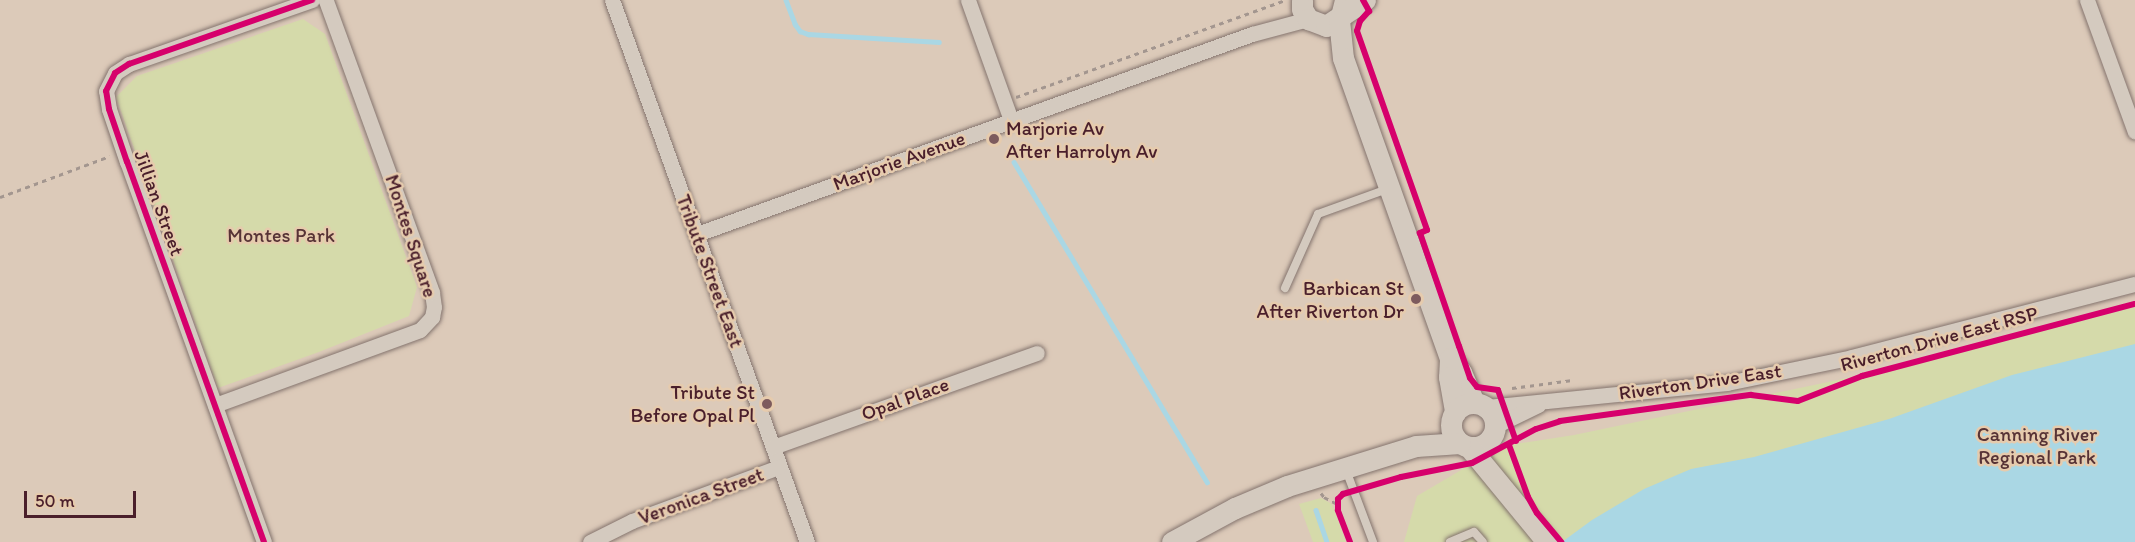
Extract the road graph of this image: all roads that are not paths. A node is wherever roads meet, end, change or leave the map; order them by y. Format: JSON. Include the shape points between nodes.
{"nodes":[{"id":1,"x":312,"y":0,"type":"edge"},
{"id":2,"x":326,"y":0,"type":"edge"},
{"id":3,"x":612,"y":0,"type":"edge"},
{"id":4,"x":968,"y":0,"type":"edge"},
{"id":5,"x":1365,"y":0,"type":"edge"},
{"id":6,"x":2087,"y":0,"type":"edge"},
{"id":7,"x":1318,"y":10,"type":"edge"},
{"id":8,"x":1011,"y":120,"type":"junction"},
{"id":9,"x":2135,"y":132,"type":"edge"},
{"id":10,"x":1392,"y":187,"type":"junction"},
{"id":11,"x":697,"y":234,"type":"junction"},
{"id":12,"x":2135,"y":284,"type":"edge"},
{"id":13,"x":1285,"y":288,"type":"dead end"},
{"id":14,"x":1037,"y":352,"type":"dead end"},
{"id":15,"x":1450,"y":358,"type":"junction"},
{"id":16,"x":215,"y":405,"type":"junction"},
{"id":17,"x":1454,"y":413,"type":"junction"},
{"id":18,"x":1487,"y":419,"type":"junction"},
{"id":19,"x":1465,"y":445,"type":"junction"},
{"id":20,"x":1416,"y":446,"type":"junction"},
{"id":21,"x":773,"y":447,"type":"junction"},
{"id":22,"x":779,"y":467,"type":"junction"},
{"id":23,"x":1345,"y":467,"type":"junction"},
{"id":24,"x":1509,"y":494,"type":"junction"},
{"id":25,"x":1541,"y":535,"type":"edge"},
{"id":26,"x":264,"y":542,"type":"edge"},
{"id":27,"x":590,"y":542,"type":"edge"},
{"id":28,"x":807,"y":542,"type":"edge"},
{"id":29,"x":1172,"y":542,"type":"edge"},
{"id":30,"x":1373,"y":542,"type":"edge"},
{"id":31,"x":1450,"y":542,"type":"edge"},
{"id":32,"x":1484,"y":542,"type":"edge"}],
"edges":[{"from":1,"to":16,"type":"street","name":"Jillian Street","via":[[129,63],[115,73],[108,85],[107,100],[123,151]]},
{"from":2,"to":16,"type":"street","name":"Montes Square","via":[[432,292],[432,317],[420,330]]},
{"from":3,"to":11,"type":"street","name":"Tribute Street East"},
{"from":4,"to":8,"type":"street"},
{"from":5,"to":7,"type":"street","name":"Marjorie Avenue"},
{"from":6,"to":9,"type":"street"},
{"from":7,"to":8,"type":"street","name":"Marjorie Avenue"},
{"from":7,"to":10,"type":"street","via":[[1343,58]]},
{"from":8,"to":11,"type":"street","name":"Marjorie Avenue"},
{"from":10,"to":13,"type":"lane","via":[[1318,214]]},
{"from":10,"to":15,"type":"street"},
{"from":11,"to":21,"type":"street","name":"Tribute Street East"},
{"from":12,"to":18,"type":"street","name":"Riverton Drive East","via":[[1852,357],[1727,383],[1543,402]]},
{"from":14,"to":21,"type":"street","name":"Opal Place"},
{"from":15,"to":17,"type":"street"},
{"from":15,"to":18,"type":"street"},
{"from":16,"to":26,"type":"street","name":"Jillian Street"},
{"from":17,"to":18,"type":"street","name":"Riverton Drive East","via":[[1467,403]]},
{"from":17,"to":19,"type":"street","via":[[1452,433]]},
{"from":17,"to":20,"type":"street","name":"Riverton Drive East"},
{"from":18,"to":19,"type":"street","name":"Riverton Drive East","via":[[1481,446]]},
{"from":18,"to":24,"type":"street","via":[[1493,453]]},
{"from":19,"to":20,"type":"street","name":"Riverton Drive East"},
{"from":19,"to":24,"type":"street"},
{"from":20,"to":23,"type":"street","name":"Riverton Drive East"},
{"from":21,"to":22,"type":"street","name":"Tribute Street East"},
{"from":22,"to":27,"type":"street","name":"Veronica Street","via":[[632,521]]},
{"from":22,"to":28,"type":"street","name":"Tribute Street East"},
{"from":23,"to":29,"type":"street","name":"Riverton Drive East","via":[[1263,495]]},
{"from":23,"to":30,"type":"lane"},
{"from":24,"to":25,"type":"street"},
{"from":31,"to":32,"type":"lane","via":[[1473,532]]}]}
